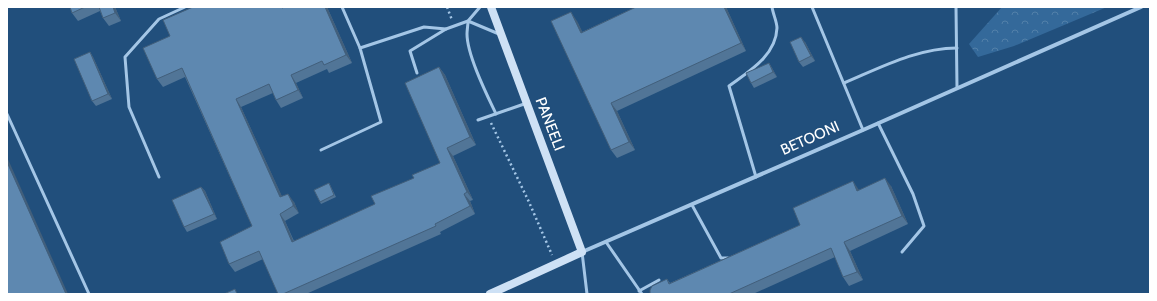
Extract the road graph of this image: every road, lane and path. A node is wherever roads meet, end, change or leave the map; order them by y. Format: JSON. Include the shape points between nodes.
{"nodes":[{"id":1,"x":185,"y":7,"type":"edge"},
{"id":2,"x":342,"y":7,"type":"edge"},
{"id":3,"x":447,"y":7,"type":"edge"},
{"id":4,"x":480,"y":7,"type":"edge"},
{"id":5,"x":491,"y":7,"type":"edge"},
{"id":6,"x":772,"y":7,"type":"edge"},
{"id":7,"x":812,"y":7,"type":"edge"},
{"id":8,"x":956,"y":7,"type":"edge"},
{"id":9,"x":1141,"y":7,"type":"edge"},
{"id":10,"x":468,"y":21,"type":"junction"},
{"id":11,"x":454,"y":26,"type":"junction"},
{"id":12,"x":446,"y":29,"type":"junction"},
{"id":13,"x":501,"y":35,"type":"junction"},
{"id":14,"x":360,"y":48,"type":"junction"},
{"id":15,"x":957,"y":48,"type":"junction"},
{"id":16,"x":417,"y":73,"type":"dead end"},
{"id":17,"x":844,"y":83,"type":"junction"},
{"id":18,"x":957,"y":88,"type":"junction"},
{"id":19,"x":527,"y":103,"type":"junction"},
{"id":20,"x":7,"y":114,"type":"edge"},
{"id":21,"x":496,"y":114,"type":"junction"},
{"id":22,"x":488,"y":117,"type":"junction"},
{"id":23,"x":478,"y":120,"type":"dead end"},
{"id":24,"x":878,"y":123,"type":"junction"},
{"id":25,"x":863,"y":130,"type":"junction"},
{"id":26,"x":321,"y":150,"type":"dead end"},
{"id":27,"x":159,"y":177,"type":"dead end"},
{"id":28,"x":756,"y":177,"type":"junction"},
{"id":29,"x":692,"y":205,"type":"junction"},
{"id":30,"x":606,"y":242,"type":"junction"},
{"id":31,"x":582,"y":252,"type":"junction"},
{"id":32,"x":902,"y":252,"type":"dead end"},
{"id":33,"x":733,"y":256,"type":"edge"},
{"id":34,"x":556,"y":264,"type":"junction"},
{"id":35,"x":659,"y":280,"type":"dead end"},
{"id":36,"x":640,"y":292,"type":"edge"},
{"id":37,"x":494,"y":293,"type":"edge"},
{"id":38,"x":89,"y":294,"type":"edge"},
{"id":39,"x":587,"y":294,"type":"edge"}],
"edges":[{"from":1,"to":27,"type":"lane","via":[[158,19],[125,57],[129,107]]},
{"from":2,"to":14,"type":"lane"},
{"from":3,"to":11,"type":"path"},
{"from":4,"to":10,"type":"lane"},
{"from":5,"to":13,"type":"street","name":"PANEELI"},
{"from":6,"to":28,"type":"lane","via":[[777,28],[773,46],[756,66],[729,86]]},
{"from":7,"to":17,"type":"lane"},
{"from":8,"to":15,"type":"lane"},
{"from":9,"to":18,"type":"street","name":"BETOONI"},
{"from":10,"to":11,"type":"lane"},
{"from":10,"to":13,"type":"lane"},
{"from":10,"to":21,"type":"lane","via":[[467,35],[471,55]]},
{"from":11,"to":12,"type":"lane"},
{"from":12,"to":14,"type":"lane","via":[[424,27]]},
{"from":12,"to":16,"type":"lane","via":[[410,51]]},
{"from":13,"to":19,"type":"street","name":"PANEELI"},
{"from":14,"to":26,"type":"lane","via":[[381,122]]},
{"from":15,"to":17,"type":"lane","via":[[941,48],[912,55]]},
{"from":15,"to":18,"type":"lane"},
{"from":17,"to":25,"type":"lane"},
{"from":18,"to":24,"type":"street","name":"BETOONI"},
{"from":19,"to":21,"type":"lane"},
{"from":19,"to":31,"type":"street","name":"PANEELI"},
{"from":20,"to":38,"type":"lane"},
{"from":21,"to":22,"type":"lane"},
{"from":22,"to":23,"type":"lane"},
{"from":22,"to":34,"type":"path"},
{"from":24,"to":25,"type":"street","name":"BETOONI"},
{"from":24,"to":32,"type":"lane","via":[[913,194],[924,226]]},
{"from":25,"to":28,"type":"street","name":"BETOONI"},
{"from":28,"to":29,"type":"street","name":"BETOONI"},
{"from":29,"to":30,"type":"street","name":"BETOONI"},
{"from":29,"to":33,"type":"lane","via":[[721,258]]},
{"from":30,"to":31,"type":"street","name":"BETOONI"},
{"from":30,"to":36,"type":"lane"},
{"from":31,"to":34,"type":"street","name":"BETOONI"},
{"from":31,"to":39,"type":"lane"},
{"from":34,"to":37,"type":"street","name":"BETOONI"},
{"from":35,"to":36,"type":"lane"}]}
